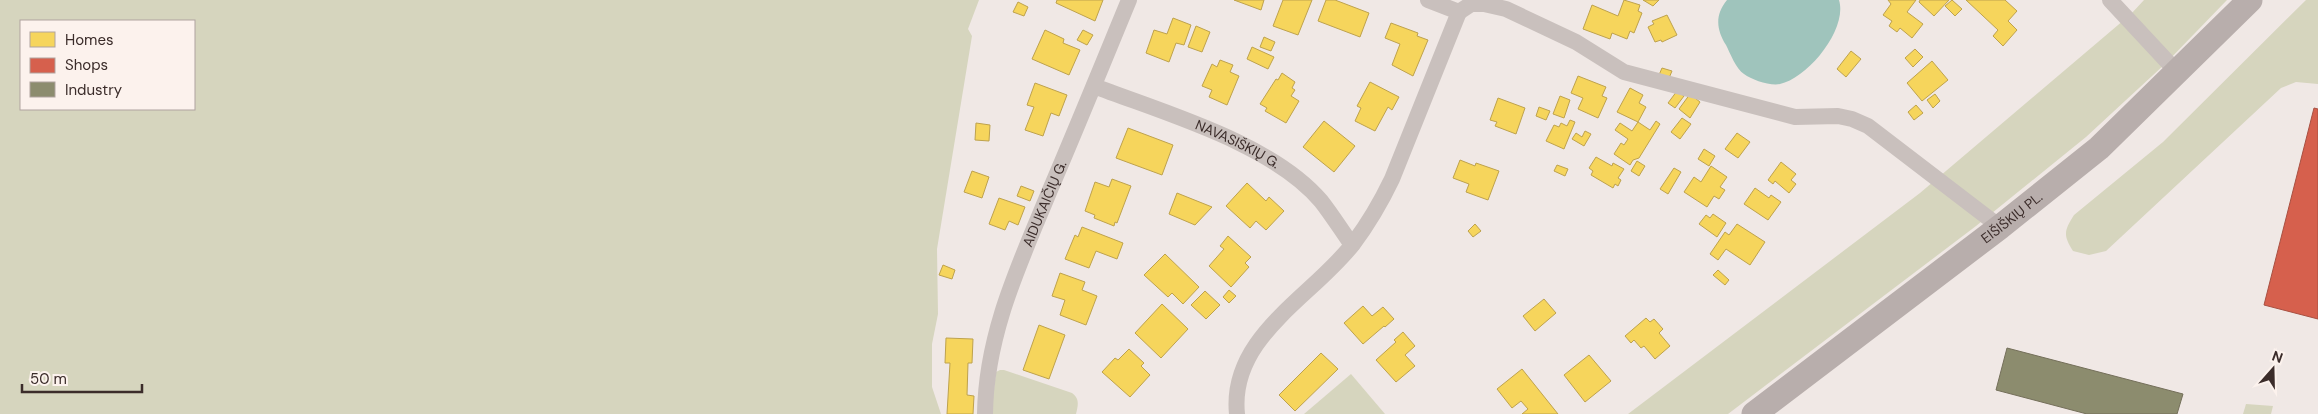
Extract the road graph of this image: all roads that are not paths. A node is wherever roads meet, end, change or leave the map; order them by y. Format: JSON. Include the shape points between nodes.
{"nodes":[{"id":1,"x":1129,"y":0,"type":"edge"},
{"id":2,"x":1428,"y":0,"type":"edge"},
{"id":3,"x":2110,"y":0,"type":"edge"},
{"id":4,"x":2250,"y":0,"type":"edge"},
{"id":5,"x":1459,"y":12,"type":"junction"},
{"id":6,"x":2177,"y":72,"type":"junction"},
{"id":7,"x":1094,"y":86,"type":"junction"},
{"id":8,"x":2000,"y":227,"type":"junction"},
{"id":9,"x":1352,"y":245,"type":"junction"},
{"id":10,"x":985,"y":414,"type":"edge"},
{"id":11,"x":1237,"y":414,"type":"edge"},
{"id":12,"x":1754,"y":414,"type":"edge"}],
"edges":[{"from":1,"to":7,"type":"street","name":"AIDUKAIČIŲ G."},
{"from":2,"to":5,"type":"street"},
{"from":3,"to":6,"type":"street"},
{"from":4,"to":6,"type":"main road","name":"EIŠIŠKIŲ PL."},
{"from":5,"to":8,"type":"street","via":[[1471,4],[1506,9],[1576,42],[1624,72],[1737,104],[1795,117],[1852,118],[1868,126]]},
{"from":5,"to":9,"type":"street","via":[[1385,195]]},
{"from":6,"to":8,"type":"main road","name":"EIŠIŠKIŲ PL.","via":[[2099,148]]},
{"from":7,"to":9,"type":"street","name":"NAVASIŠKIŲ G.","via":[[1237,141],[1279,165],[1320,200]]},
{"from":7,"to":10,"type":"street","name":"AIDUKAIČIŲ G.","via":[[1006,296],[991,348]]},
{"from":8,"to":12,"type":"main road","name":"EIŠIŠKIŲ PL."},
{"from":9,"to":11,"type":"street","via":[[1251,352],[1238,378]]}]}
